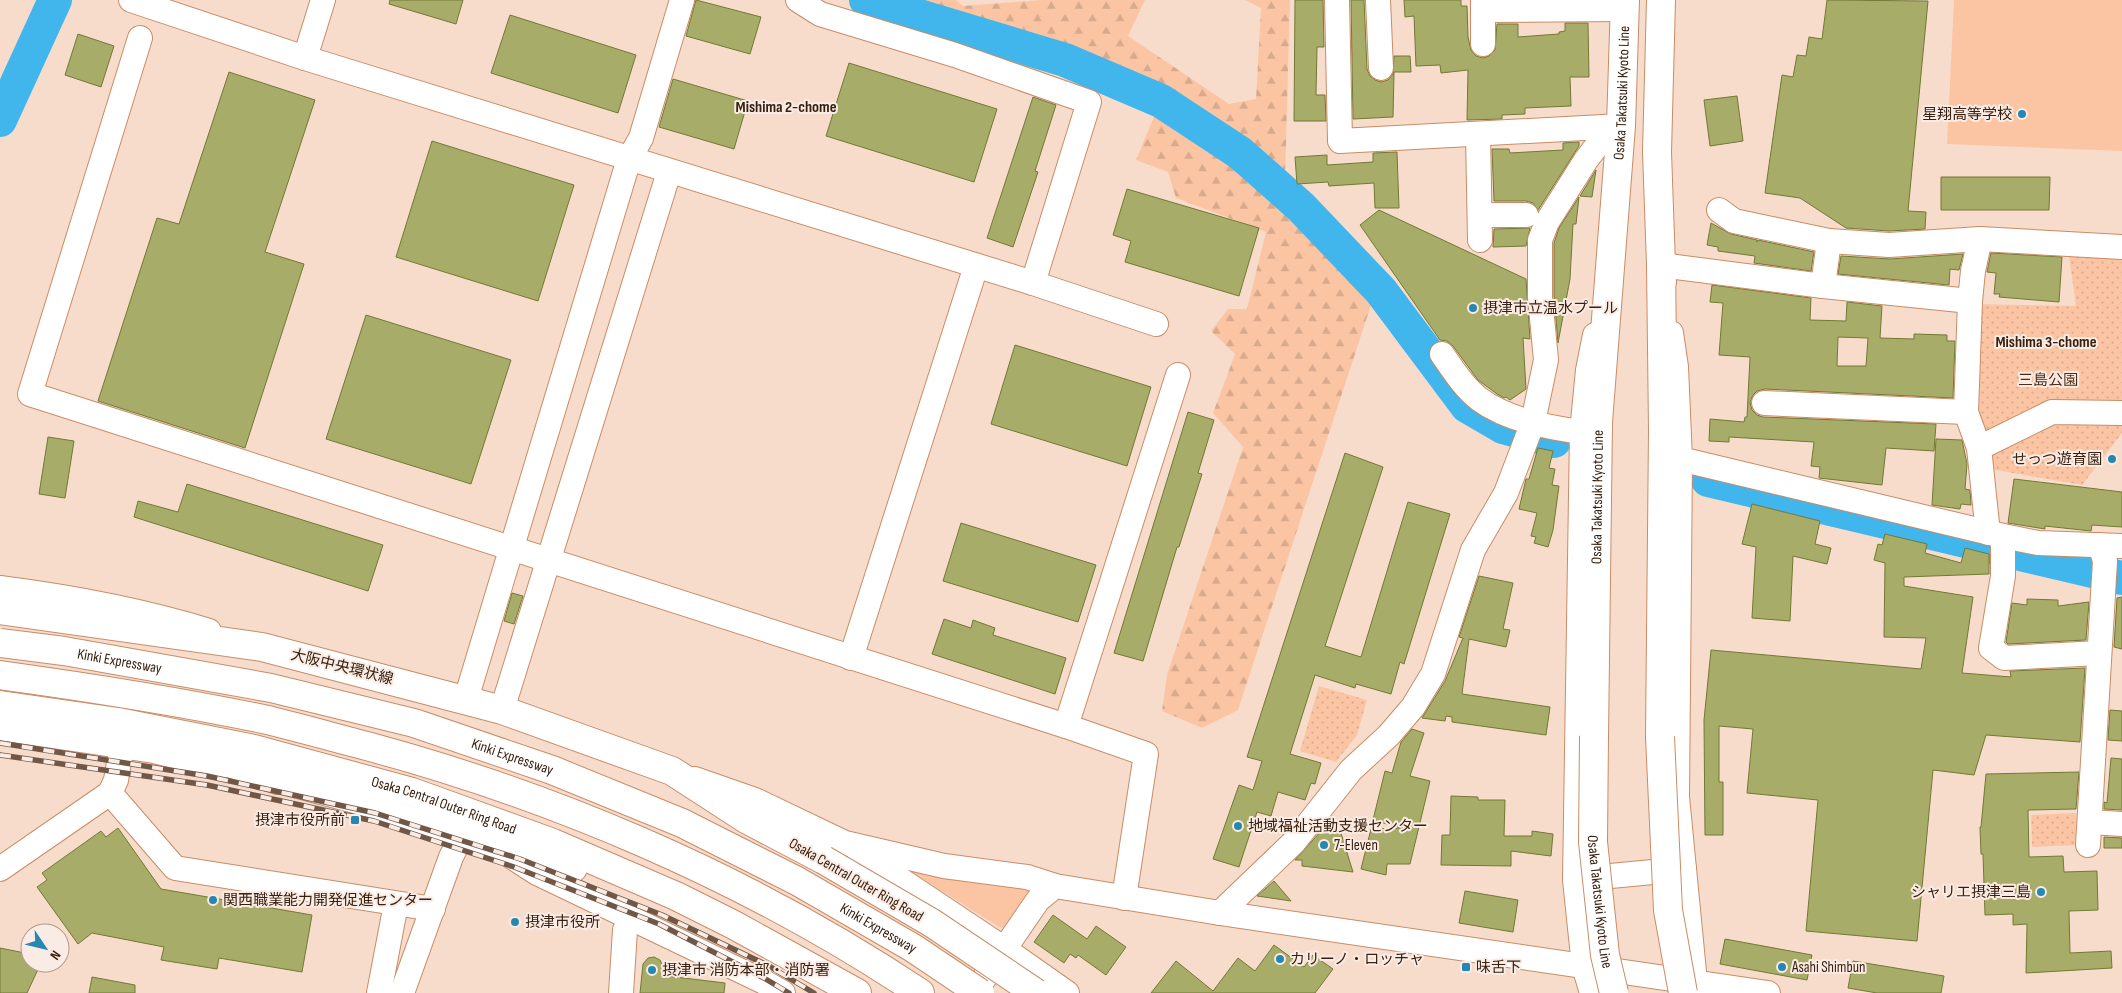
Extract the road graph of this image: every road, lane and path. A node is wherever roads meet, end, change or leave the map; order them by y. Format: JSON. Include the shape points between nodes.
{"nodes":[{"id":1,"x":130,"y":0,"type":"edge"},
{"id":2,"x":323,"y":0,"type":"edge"},
{"id":3,"x":682,"y":0,"type":"edge"},
{"id":4,"x":798,"y":0,"type":"edge"},
{"id":5,"x":1337,"y":0,"type":"edge"},
{"id":6,"x":1378,"y":0,"type":"edge"},
{"id":7,"x":1661,"y":0,"type":"edge"},
{"id":8,"x":1625,"y":4,"type":"edge"},
{"id":9,"x":1483,"y":5,"type":"edge"},
{"id":10,"x":140,"y":38,"type":"dead end"},
{"id":11,"x":1483,"y":44,"type":"dead end"},
{"id":12,"x":305,"y":58,"type":"junction"},
{"id":13,"x":1381,"y":68,"type":"dead end"},
{"id":14,"x":1616,"y":126,"type":"junction"},
{"id":15,"x":1478,"y":134,"type":"junction"},
{"id":16,"x":629,"y":159,"type":"junction"},
{"id":17,"x":669,"y":172,"type":"junction"},
{"id":18,"x":1719,"y":210,"type":"dead end"},
{"id":19,"x":1480,"y":214,"type":"junction"},
{"id":20,"x":1526,"y":215,"type":"dead end"},
{"id":21,"x":1980,"y":239,"type":"junction"},
{"id":22,"x":1480,"y":240,"type":"dead end"},
{"id":23,"x":1829,"y":241,"type":"junction"},
{"id":24,"x":2122,"y":247,"type":"edge"},
{"id":25,"x":1609,"y":263,"type":"junction"},
{"id":26,"x":1661,"y":265,"type":"junction"},
{"id":27,"x":976,"y":266,"type":"junction"},
{"id":28,"x":1033,"y":283,"type":"junction"},
{"id":29,"x":1823,"y":286,"type":"junction"},
{"id":30,"x":1970,"y":302,"type":"junction"},
{"id":31,"x":1156,"y":324,"type":"dead end"},
{"id":32,"x":1442,"y":354,"type":"dead end"},
{"id":33,"x":1178,"y":375,"type":"dead end"},
{"id":34,"x":1764,"y":403,"type":"dead end"},
{"id":35,"x":1966,"y":412,"type":"junction"},
{"id":36,"x":2122,"y":413,"type":"edge"},
{"id":37,"x":1531,"y":431,"type":"junction"},
{"id":38,"x":1582,"y":432,"type":"junction"},
{"id":39,"x":1979,"y":448,"type":"junction"},
{"id":40,"x":1680,"y":458,"type":"junction"},
{"id":41,"x":1999,"y":542,"type":"junction"},
{"id":42,"x":510,"y":548,"type":"junction"},
{"id":43,"x":2108,"y":559,"type":"edge"},
{"id":44,"x":550,"y":561,"type":"junction"},
{"id":45,"x":0,"y":588,"type":"edge"},
{"id":46,"x":0,"y":610,"type":"edge"},
{"id":47,"x":0,"y":643,"type":"edge"},
{"id":48,"x":262,"y":647,"type":"junction"},
{"id":49,"x":2099,"y":653,"type":"junction"},
{"id":50,"x":851,"y":658,"type":"junction"},
{"id":51,"x":0,"y":675,"type":"edge"},
{"id":52,"x":466,"y":699,"type":"junction"},
{"id":53,"x":0,"y":705,"type":"edge"},
{"id":54,"x":502,"y":710,"type":"junction"},
{"id":55,"x":1066,"y":726,"type":"junction"},
{"id":56,"x":0,"y":728,"type":"edge"},
{"id":57,"x":120,"y":734,"type":"junction"},
{"id":58,"x":672,"y":771,"type":"junction"},
{"id":59,"x":278,"y":780,"type":"joint"},
{"id":60,"x":110,"y":793,"type":"junction"},
{"id":61,"x":2122,"y":824,"type":"edge"},
{"id":62,"x":462,"y":835,"type":"junction"},
{"id":63,"x":845,"y":843,"type":"junction"},
{"id":64,"x":497,"y":847,"type":"junction"},
{"id":65,"x":0,"y":848,"type":"edge"},
{"id":66,"x":26,"y":851,"type":"junction"},
{"id":67,"x":0,"y":869,"type":"edge"},
{"id":68,"x":1684,"y":869,"type":"junction"},
{"id":69,"x":1575,"y":880,"type":"junction"},
{"id":70,"x":1055,"y":886,"type":"junction"},
{"id":71,"x":676,"y":896,"type":"junction"},
{"id":72,"x":1124,"y":898,"type":"junction"},
{"id":73,"x":396,"y":904,"type":"junction"},
{"id":74,"x":433,"y":910,"type":"junction"},
{"id":75,"x":1220,"y":913,"type":"junction"},
{"id":76,"x":630,"y":919,"type":"junction"},
{"id":77,"x":1003,"y":948,"type":"junction"},
{"id":78,"x":1584,"y":966,"type":"junction"},
{"id":79,"x":1689,"y":988,"type":"edge"},
{"id":80,"x":379,"y":993,"type":"edge"},
{"id":81,"x":402,"y":993,"type":"edge"},
{"id":82,"x":620,"y":993,"type":"edge"},
{"id":83,"x":783,"y":993,"type":"edge"},
{"id":84,"x":858,"y":993,"type":"edge"},
{"id":85,"x":920,"y":993,"type":"edge"},
{"id":86,"x":974,"y":993,"type":"edge"},
{"id":87,"x":980,"y":993,"type":"edge"},
{"id":88,"x":1036,"y":993,"type":"edge"},
{"id":89,"x":1067,"y":993,"type":"edge"},
{"id":90,"x":1592,"y":993,"type":"edge"},
{"id":91,"x":1614,"y":993,"type":"edge"},
{"id":92,"x":1768,"y":993,"type":"edge"}],
"edges":[{"from":1,"to":12,"type":"street"},
{"from":2,"to":12,"type":"street"},
{"from":3,"to":16,"type":"street","via":[[641,138]]},
{"from":4,"to":28,"type":"street","via":[[820,14],[955,55],[1088,102]]},
{"from":5,"to":15,"type":"street","via":[[1340,141]]},
{"from":6,"to":13,"type":"street"},
{"from":7,"to":26,"type":"main road","via":[[1657,152]]},
{"from":8,"to":9,"type":"street"},
{"from":8,"to":14,"type":"main road","name":"Osaka Takatsuki Kyoto Line"},
{"from":9,"to":11,"type":"street"},
{"from":10,"to":42,"type":"street","via":[[30,394]]},
{"from":12,"to":16,"type":"street"},
{"from":14,"to":15,"type":"street"},
{"from":14,"to":25,"type":"main road","name":"Osaka Takatsuki Kyoto Line"},
{"from":14,"to":37,"type":"street","via":[[1586,160],[1547,222],[1540,240],[1540,297],[1546,360]]},
{"from":15,"to":19,"type":"street"},
{"from":16,"to":17,"type":"street"},
{"from":16,"to":42,"type":"street"},
{"from":17,"to":27,"type":"street"},
{"from":17,"to":44,"type":"street"},
{"from":18,"to":23,"type":"street","via":[[1734,221]]},
{"from":19,"to":20,"type":"street"},
{"from":19,"to":22,"type":"street"},
{"from":21,"to":23,"type":"street","via":[[1889,245]]},
{"from":21,"to":24,"type":"street"},
{"from":21,"to":30,"type":"street"},
{"from":23,"to":29,"type":"street"},
{"from":25,"to":38,"type":"street","via":[[1588,370]]},
{"from":25,"to":91,"type":"main road","name":"Osaka Takatsuki Kyoto Line","bridge":true,"via":[[1598,422],[1593,842],[1605,955]]},
{"from":26,"to":29,"type":"street"},
{"from":26,"to":40,"type":"street","via":[[1676,367]]},
{"from":26,"to":79,"type":"main road","bridge":true,"via":[[1660,737],[1668,910]]},
{"from":27,"to":28,"type":"street"},
{"from":27,"to":50,"type":"street"},
{"from":28,"to":31,"type":"street"},
{"from":29,"to":30,"type":"street"},
{"from":30,"to":35,"type":"street"},
{"from":32,"to":37,"type":"street","via":[[1478,398]]},
{"from":33,"to":55,"type":"street"},
{"from":34,"to":35,"type":"street"},
{"from":35,"to":39,"type":"street"},
{"from":36,"to":39,"type":"street","via":[[2052,412]]},
{"from":37,"to":38,"type":"street","via":[[1550,428]]},
{"from":37,"to":75,"type":"street","via":[[1506,493],[1474,550],[1433,674],[1413,707],[1389,735],[1351,770],[1294,842]]},
{"from":38,"to":69,"type":"street"},
{"from":39,"to":41,"type":"street"},
{"from":40,"to":41,"type":"street"},
{"from":40,"to":68,"type":"street","via":[[1677,797]]},
{"from":41,"to":43,"type":"street","via":[[2038,543]]},
{"from":41,"to":49,"type":"street","via":[[2003,576],[1991,648],[2004,658]]},
{"from":42,"to":44,"type":"street"},
{"from":42,"to":52,"type":"street"},
{"from":43,"to":49,"type":"street"},
{"from":44,"to":50,"type":"street"},
{"from":44,"to":54,"type":"street"},
{"from":45,"to":48,"type":"street","via":[[42,593],[176,621]]},
{"from":46,"to":48,"type":"main road","name":"大阪中央環状線"},
{"from":47,"to":87,"type":"main road","name":"Kinki Expressway","bridge":true,"via":[[64,651],[271,688],[414,723],[552,770],[682,823],[797,882],[913,948]]},
{"from":48,"to":52,"type":"main road","name":"大阪中央環状線"},
{"from":49,"to":61,"type":"street","via":[[2089,834]]},
{"from":50,"to":55,"type":"street"},
{"from":51,"to":85,"type":"main road","name":"Kinki Expressway","via":[[264,719],[404,755],[540,800],[634,839],[780,909]]},
{"from":52,"to":54,"type":"main road","name":"大阪中央環状線"},
{"from":53,"to":57,"type":"main road","name":"Osaka Central Outer Ring Road"},
{"from":54,"to":58,"type":"main road","name":"大阪中央環状線"},
{"from":55,"to":72,"type":"street","via":[[1146,754]]},
{"from":56,"to":57,"type":"street"},
{"from":57,"to":59,"type":"main road"},
{"from":57,"to":60,"type":"street","via":[[116,780]]},
{"from":57,"to":71,"type":"main road","name":"Osaka Central Outer Ring Road","via":[[254,749],[412,792],[553,843]]},
{"from":58,"to":63,"type":"street","via":[[755,800]]},
{"from":58,"to":88,"type":"main road","name":"Osaka Central Outer Ring Road","bridge":true,"via":[[746,819],[932,923]]},
{"from":59,"to":62,"type":"street"},
{"from":60,"to":66,"type":"street"},
{"from":60,"to":73,"type":"street","via":[[175,868]]},
{"from":62,"to":64,"type":"street"},
{"from":62,"to":74,"type":"street"},
{"from":63,"to":70,"type":"street","via":[[944,866],[1027,877]]},
{"from":63,"to":77,"type":"street"},
{"from":64,"to":71,"type":"main road"},
{"from":64,"to":76,"type":"street","via":[[538,874]]},
{"from":65,"to":66,"type":"street"},
{"from":66,"to":67,"type":"street"},
{"from":68,"to":69,"type":"street"},
{"from":68,"to":79,"type":"street"},
{"from":69,"to":78,"type":"street"},
{"from":70,"to":72,"type":"street"},
{"from":70,"to":77,"type":"street","via":[[1038,900]]},
{"from":71,"to":84,"type":"main road","name":"Osaka Central Outer Ring Road"},
{"from":72,"to":75,"type":"street"},
{"from":73,"to":74,"type":"street"},
{"from":73,"to":80,"type":"street"},
{"from":74,"to":81,"type":"street"},
{"from":75,"to":78,"type":"street"},
{"from":76,"to":82,"type":"street","via":[[625,930]]},
{"from":76,"to":83,"type":"street"},
{"from":77,"to":86,"type":"street"},
{"from":77,"to":89,"type":"street"},
{"from":78,"to":79,"type":"street"},
{"from":78,"to":90,"type":"street"},
{"from":79,"to":92,"type":"street"}]}
